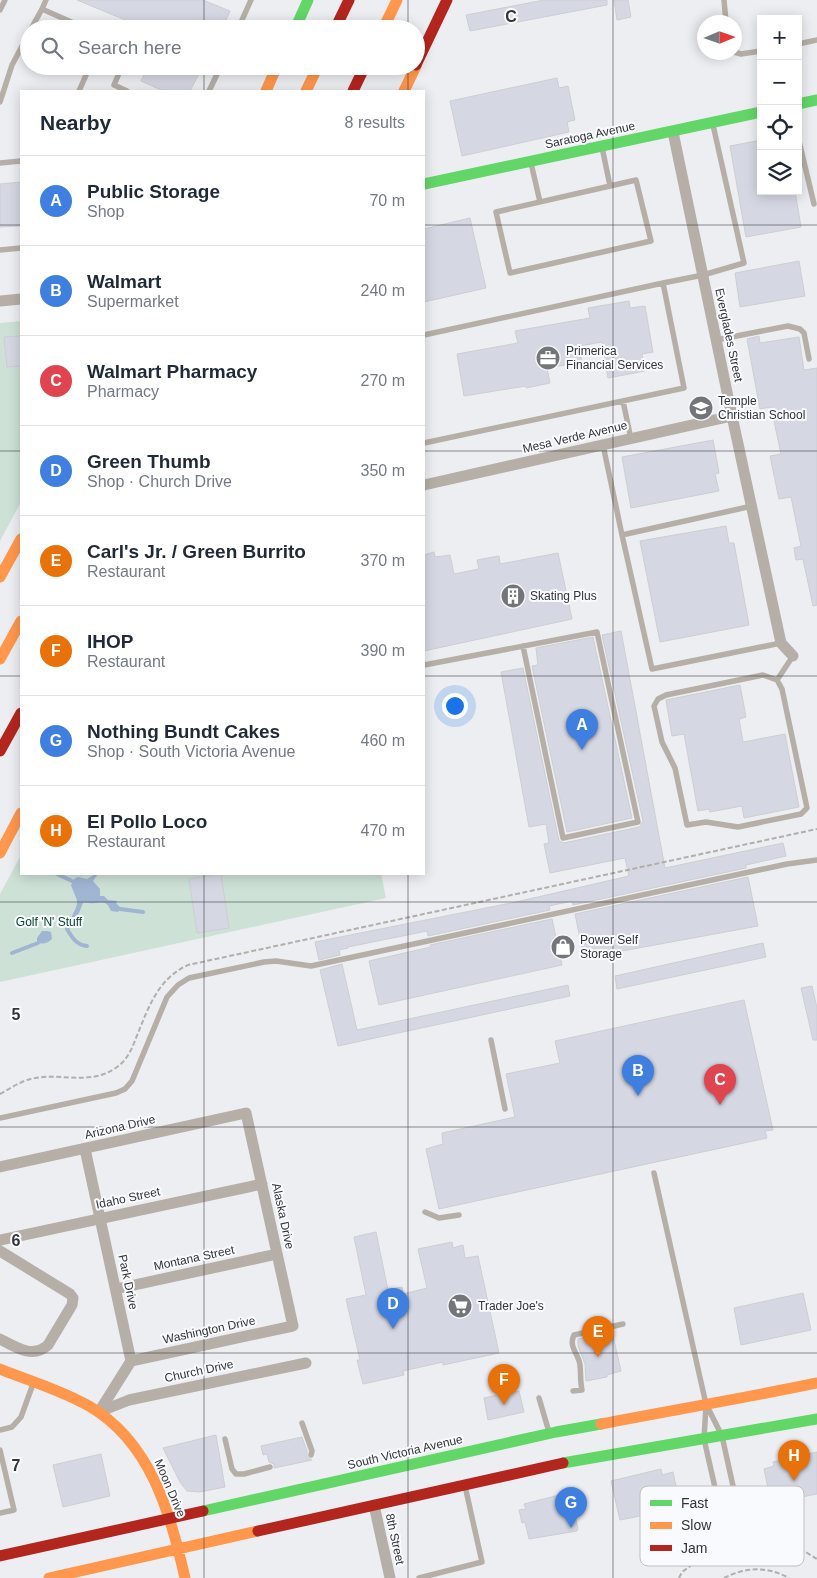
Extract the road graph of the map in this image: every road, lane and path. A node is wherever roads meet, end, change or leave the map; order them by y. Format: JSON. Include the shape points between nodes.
{"nodes":[{"id":1,"x":5,"y":0,"type":"edge"},
{"id":2,"x":46,"y":0,"type":"edge"},
{"id":3,"x":251,"y":0,"type":"edge"},
{"id":4,"x":308,"y":0,"type":"edge"},
{"id":5,"x":349,"y":0,"type":"edge"},
{"id":6,"x":397,"y":0,"type":"edge"},
{"id":7,"x":447,"y":0,"type":"edge"},
{"id":8,"x":724,"y":0,"type":"edge"},
{"id":9,"x":42,"y":9,"type":"junction"},
{"id":10,"x":0,"y":10,"type":"edge"},
{"id":11,"x":725,"y":15,"type":"edge"},
{"id":12,"x":36,"y":20,"type":"edge"},
{"id":13,"x":67,"y":20,"type":"edge"},
{"id":14,"x":242,"y":20,"type":"edge"},
{"id":15,"x":299,"y":20,"type":"edge"},
{"id":16,"x":339,"y":20,"type":"edge"},
{"id":17,"x":387,"y":20,"type":"edge"},
{"id":18,"x":817,"y":40,"type":"edge"},
{"id":19,"x":802,"y":43,"type":"edge"},
{"id":20,"x":425,"y":47,"type":"edge"},
{"id":21,"x":20,"y":50,"type":"edge"},
{"id":22,"x":757,"y":52,"type":"edge"},
{"id":23,"x":742,"y":54,"type":"edge"},
{"id":24,"x":86,"y":75,"type":"edge"},
{"id":25,"x":118,"y":75,"type":"edge"},
{"id":26,"x":217,"y":75,"type":"edge"},
{"id":27,"x":273,"y":75,"type":"edge"},
{"id":28,"x":314,"y":75,"type":"edge"},
{"id":29,"x":361,"y":75,"type":"edge"},
{"id":30,"x":412,"y":75,"type":"edge"},
{"id":31,"x":114,"y":85,"type":"junction"},
{"id":32,"x":79,"y":90,"type":"edge"},
{"id":33,"x":112,"y":90,"type":"edge"},
{"id":34,"x":125,"y":90,"type":"edge"},
{"id":35,"x":209,"y":90,"type":"edge"},
{"id":36,"x":266,"y":90,"type":"edge"},
{"id":37,"x":306,"y":90,"type":"edge"},
{"id":38,"x":353,"y":90,"type":"edge"},
{"id":39,"x":404,"y":90,"type":"edge"},
{"id":40,"x":817,"y":100,"type":"edge"},
{"id":41,"x":0,"y":102,"type":"edge"},
{"id":42,"x":802,"y":103,"type":"edge"},
{"id":43,"x":757,"y":113,"type":"edge"},
{"id":44,"x":712,"y":123,"type":"junction"},
{"id":45,"x":673,"y":132,"type":"junction"},
{"id":46,"x":602,"y":147,"type":"junction"},
{"id":47,"x":801,"y":150,"type":"edge"},
{"id":48,"x":20,"y":161,"type":"edge"},
{"id":49,"x":530,"y":162,"type":"junction"},
{"id":50,"x":0,"y":163,"type":"edge"},
{"id":51,"x":425,"y":184,"type":"edge"},
{"id":52,"x":610,"y":186,"type":"junction"},
{"id":53,"x":540,"y":202,"type":"junction"},
{"id":54,"x":814,"y":204,"type":"dead end"},
{"id":55,"x":20,"y":248,"type":"edge"},
{"id":56,"x":0,"y":250,"type":"edge"},
{"id":57,"x":703,"y":275,"type":"junction"},
{"id":58,"x":663,"y":283,"type":"junction"},
{"id":59,"x":20,"y":300,"type":"edge"},
{"id":60,"x":0,"y":301,"type":"edge"},
{"id":61,"x":425,"y":335,"type":"edge"},
{"id":62,"x":716,"y":340,"type":"junction"},
{"id":63,"x":809,"y":359,"type":"dead end"},
{"id":64,"x":623,"y":400,"type":"junction"},
{"id":65,"x":732,"y":416,"type":"junction"},
{"id":66,"x":631,"y":438,"type":"junction"},
{"id":67,"x":425,"y":443,"type":"edge"},
{"id":68,"x":604,"y":445,"type":"junction"},
{"id":69,"x":425,"y":485,"type":"edge"},
{"id":70,"x":752,"y":506,"type":"junction"},
{"id":71,"x":622,"y":535,"type":"junction"},
{"id":72,"x":20,"y":541,"type":"edge"},
{"id":73,"x":0,"y":577,"type":"edge"},
{"id":74,"x":20,"y":623,"type":"edge"},
{"id":75,"x":781,"y":643,"type":"junction"},
{"id":76,"x":522,"y":646,"type":"junction"},
{"id":77,"x":793,"y":656,"type":"joint"},
{"id":78,"x":0,"y":659,"type":"edge"},
{"id":79,"x":425,"y":665,"type":"edge"},
{"id":80,"x":777,"y":680,"type":"junction"},
{"id":81,"x":20,"y":715,"type":"edge"},
{"id":82,"x":0,"y":751,"type":"edge"},
{"id":83,"x":20,"y":815,"type":"edge"},
{"id":84,"x":0,"y":853,"type":"edge"},
{"id":85,"x":817,"y":860,"type":"edge"},
{"id":86,"x":491,"y":1040,"type":"dead end"},
{"id":87,"x":505,"y":1109,"type":"dead end"},
{"id":88,"x":246,"y":1113,"type":"joint"},
{"id":89,"x":0,"y":1118,"type":"edge"},
{"id":90,"x":85,"y":1149,"type":"junction"},
{"id":91,"x":0,"y":1167,"type":"edge"},
{"id":92,"x":654,"y":1173,"type":"dead end"},
{"id":93,"x":262,"y":1184,"type":"junction"},
{"id":94,"x":425,"y":1212,"type":"dead end"},
{"id":95,"x":459,"y":1215,"type":"dead end"},
{"id":96,"x":100,"y":1219,"type":"junction"},
{"id":97,"x":0,"y":1240,"type":"edge"},
{"id":98,"x":0,"y":1252,"type":"edge"},
{"id":99,"x":278,"y":1254,"type":"junction"},
{"id":100,"x":116,"y":1289,"type":"junction"},
{"id":101,"x":623,"y":1324,"type":"dead end"},
{"id":102,"x":293,"y":1326,"type":"joint"},
{"id":103,"x":0,"y":1340,"type":"edge"},
{"id":104,"x":131,"y":1361,"type":"junction"},
{"id":105,"x":306,"y":1363,"type":"dead end"},
{"id":106,"x":0,"y":1369,"type":"edge"},
{"id":107,"x":34,"y":1382,"type":"junction"},
{"id":108,"x":817,"y":1384,"type":"edge"},
{"id":109,"x":574,"y":1391,"type":"dead end"},
{"id":110,"x":539,"y":1398,"type":"dead end"},
{"id":111,"x":706,"y":1404,"type":"junction"},
{"id":112,"x":99,"y":1412,"type":"junction"},
{"id":113,"x":817,"y":1418,"type":"edge"},
{"id":114,"x":302,"y":1423,"type":"dead end"},
{"id":115,"x":0,"y":1430,"type":"edge"},
{"id":116,"x":550,"y":1433,"type":"junction"},
{"id":117,"x":722,"y":1436,"type":"junction"},
{"id":118,"x":225,"y":1439,"type":"dead end"},
{"id":119,"x":704,"y":1439,"type":"junction"},
{"id":120,"x":0,"y":1450,"type":"edge"},
{"id":121,"x":311,"y":1455,"type":"dead end"},
{"id":122,"x":270,"y":1467,"type":"dead end"},
{"id":123,"x":465,"y":1484,"type":"junction"},
{"id":124,"x":715,"y":1486,"type":"edge"},
{"id":125,"x":733,"y":1486,"type":"edge"},
{"id":126,"x":374,"y":1505,"type":"junction"},
{"id":127,"x":0,"y":1513,"type":"edge"},
{"id":128,"x":168,"y":1518,"type":"junction"},
{"id":129,"x":178,"y":1549,"type":"junction"},
{"id":130,"x":804,"y":1551,"type":"edge"},
{"id":131,"x":0,"y":1556,"type":"edge"},
{"id":132,"x":817,"y":1559,"type":"edge"},
{"id":133,"x":690,"y":1566,"type":"edge"},
{"id":134,"x":49,"y":1578,"type":"edge"},
{"id":135,"x":184,"y":1578,"type":"edge"},
{"id":136,"x":390,"y":1578,"type":"edge"},
{"id":137,"x":419,"y":1578,"type":"edge"},
{"id":138,"x":679,"y":1578,"type":"edge"},
{"id":139,"x":724,"y":1578,"type":"edge"},
{"id":140,"x":789,"y":1578,"type":"edge"}],
"edges":[{"from":1,"to":10,"type":"lane"},
{"from":2,"to":9,"type":"lane"},
{"from":3,"to":14,"type":"lane"},
{"from":4,"to":15,"type":"main road"},
{"from":5,"to":16,"type":"main road"},
{"from":6,"to":17,"type":"main road"},
{"from":7,"to":20,"type":"main road"},
{"from":8,"to":11,"type":"lane"},
{"from":9,"to":12,"type":"lane"},
{"from":9,"to":13,"type":"lane"},
{"from":18,"to":19,"type":"lane"},
{"from":21,"to":41,"type":"lane"},
{"from":22,"to":23,"type":"lane"},
{"from":24,"to":32,"type":"lane"},
{"from":25,"to":31,"type":"lane"},
{"from":26,"to":35,"type":"lane"},
{"from":27,"to":36,"type":"main road"},
{"from":28,"to":37,"type":"main road"},
{"from":29,"to":38,"type":"main road"},
{"from":30,"to":39,"type":"main road"},
{"from":31,"to":33,"type":"lane"},
{"from":31,"to":34,"type":"lane"},
{"from":40,"to":42,"type":"main road"},
{"from":43,"to":44,"type":"main road","name":"Saratoga Avenue"},
{"from":44,"to":45,"type":"main road","name":"Saratoga Avenue"},
{"from":44,"to":57,"type":"lane","via":[[744,263]]},
{"from":45,"to":46,"type":"main road","name":"Saratoga Avenue"},
{"from":45,"to":57,"type":"street","name":"Everglades Street"},
{"from":46,"to":49,"type":"main road","name":"Saratoga Avenue"},
{"from":46,"to":52,"type":"lane"},
{"from":47,"to":54,"type":"lane"},
{"from":48,"to":50,"type":"lane"},
{"from":49,"to":51,"type":"main road","name":"Saratoga Avenue"},
{"from":49,"to":53,"type":"lane"},
{"from":52,"to":53,"type":"lane"},
{"from":52,"to":53,"type":"lane","via":[[636,180],[651,241],[510,272],[496,212]]},
{"from":55,"to":56,"type":"lane"},
{"from":57,"to":58,"type":"lane"},
{"from":57,"to":62,"type":"street","name":"Everglades Street"},
{"from":58,"to":61,"type":"lane"},
{"from":58,"to":64,"type":"lane","via":[[684,388]]},
{"from":59,"to":60,"type":"street"},
{"from":62,"to":63,"type":"lane","via":[[794,327],[804,333]]},
{"from":62,"to":65,"type":"street","name":"Everglades Street"},
{"from":64,"to":66,"type":"lane"},
{"from":64,"to":67,"type":"lane"},
{"from":65,"to":66,"type":"street","name":"Mesa Verde Avenue"},
{"from":65,"to":70,"type":"street","name":"Everglades Street"},
{"from":66,"to":68,"type":"street","name":"Mesa Verde Avenue"},
{"from":68,"to":69,"type":"street","name":"Mesa Verde Avenue"},
{"from":68,"to":71,"type":"lane"},
{"from":70,"to":71,"type":"lane"},
{"from":70,"to":75,"type":"street","name":"Everglades Street"},
{"from":71,"to":75,"type":"lane","via":[[652,669]]},
{"from":72,"to":73,"type":"main road"},
{"from":74,"to":78,"type":"main road"},
{"from":75,"to":77,"type":"street"},
{"from":76,"to":76,"type":"lane","via":[[597,632],[638,822],[563,838]]},
{"from":76,"to":79,"type":"lane"},
{"from":77,"to":80,"type":"lane"},
{"from":80,"to":80,"type":"lane","via":[[763,675],[658,699],[654,706],[662,742],[674,768],[687,825],[706,822],[738,827],[802,814],[807,808],[782,689]]},
{"from":81,"to":82,"type":"main road"},
{"from":83,"to":84,"type":"main road"},
{"from":85,"to":89,"type":"lane","via":[[312,966],[264,962],[189,978],[167,997],[132,1081],[125,1089]]},
{"from":86,"to":87,"type":"lane"},
{"from":88,"to":90,"type":"street","name":"Arizona Drive"},
{"from":88,"to":93,"type":"street","name":"Alaska Drive"},
{"from":90,"to":91,"type":"street","name":"Arizona Drive"},
{"from":90,"to":96,"type":"street","name":"Park Drive"},
{"from":92,"to":111,"type":"lane"},
{"from":93,"to":96,"type":"street","name":"Idaho Street"},
{"from":93,"to":99,"type":"street","name":"Alaska Drive"},
{"from":94,"to":95,"type":"lane","via":[[439,1218]]},
{"from":96,"to":97,"type":"street","name":"Idaho Street"},
{"from":96,"to":100,"type":"street","name":"Park Drive"},
{"from":98,"to":103,"type":"street","via":[[73,1298],[72,1305],[43,1349],[37,1352],[21,1350]]},
{"from":99,"to":100,"type":"street","name":"Montana Street"},
{"from":99,"to":102,"type":"street","name":"Alaska Drive"},
{"from":100,"to":104,"type":"street","name":"Park Drive"},
{"from":101,"to":109,"type":"lane","via":[[574,1335],[572,1348],[579,1359],[582,1390]]},
{"from":102,"to":104,"type":"street","name":"Washington Drive"},
{"from":104,"to":112,"type":"street"},
{"from":105,"to":112,"type":"street","name":"Church Drive","via":[[129,1400]]},
{"from":106,"to":107,"type":"main road","name":"Moon Drive"},
{"from":107,"to":112,"type":"main road","name":"Moon Drive"},
{"from":107,"to":115,"type":"lane","via":[[21,1417],[12,1427]]},
{"from":108,"to":111,"type":"main road","name":"South Victoria Avenue"},
{"from":110,"to":116,"type":"lane"},
{"from":111,"to":116,"type":"main road","name":"South Victoria Avenue"},
{"from":111,"to":117,"type":"lane"},
{"from":111,"to":119,"type":"lane"},
{"from":112,"to":128,"type":"main road","name":"Moon Drive","via":[[117,1426],[136,1448],[153,1477]]},
{"from":113,"to":117,"type":"main road"},
{"from":114,"to":121,"type":"lane"},
{"from":116,"to":128,"type":"main road","name":"South Victoria Avenue"},
{"from":117,"to":119,"type":"main road"},
{"from":117,"to":125,"type":"lane"},
{"from":118,"to":122,"type":"lane","via":[[236,1474]]},
{"from":119,"to":123,"type":"main road","via":[[625,1451]]},
{"from":119,"to":124,"type":"lane"},
{"from":120,"to":127,"type":"lane","via":[[14,1510]]},
{"from":123,"to":126,"type":"main road"},
{"from":123,"to":137,"type":"lane","via":[[482,1562]]},
{"from":126,"to":129,"type":"main road"},
{"from":126,"to":136,"type":"street","name":"8th Street"},
{"from":128,"to":129,"type":"main road","name":"Moon Drive"},
{"from":128,"to":131,"type":"main road","name":"South Victoria Avenue"},
{"from":129,"to":134,"type":"main road"},
{"from":129,"to":135,"type":"main road","name":"Moon Drive"},
{"from":130,"to":132,"type":"path"},
{"from":133,"to":138,"type":"path"},
{"from":139,"to":140,"type":"path","via":[[759,1568]]}]}
